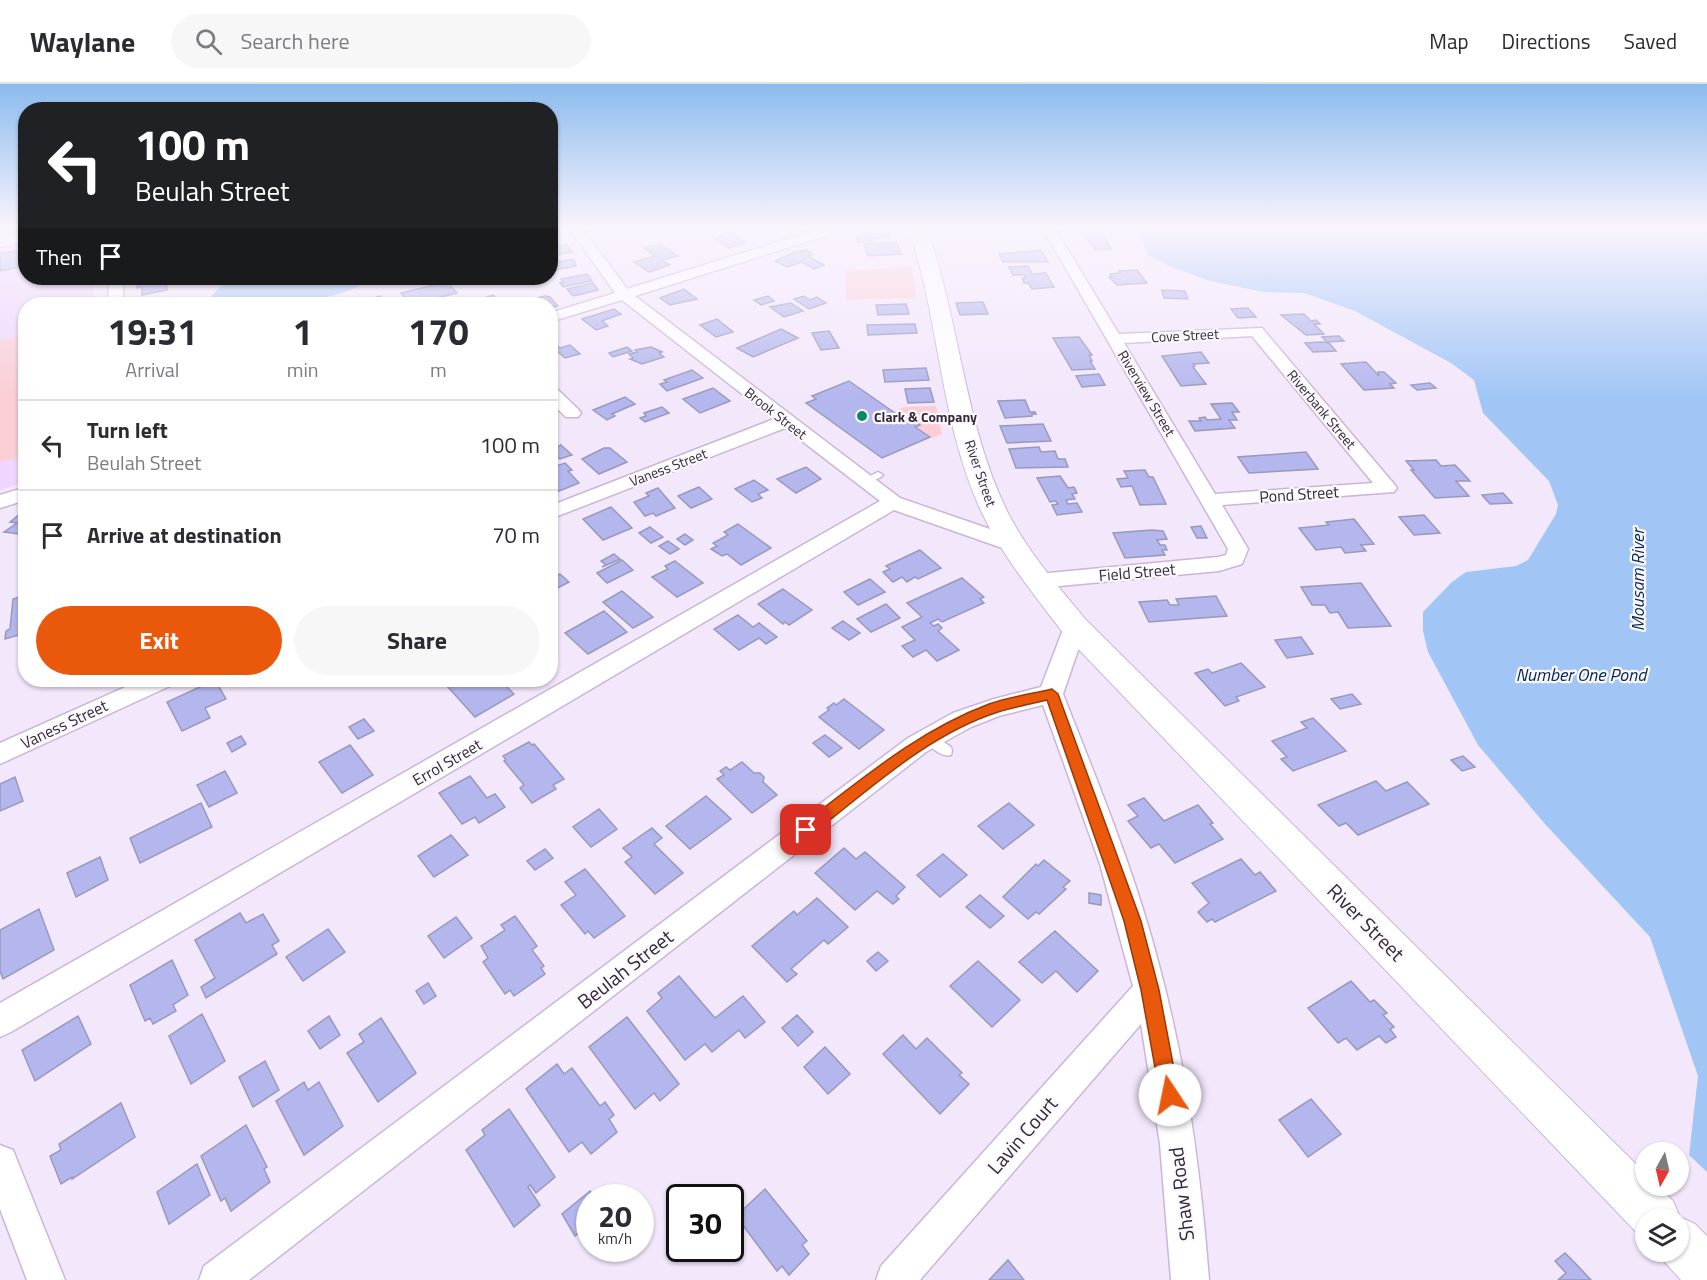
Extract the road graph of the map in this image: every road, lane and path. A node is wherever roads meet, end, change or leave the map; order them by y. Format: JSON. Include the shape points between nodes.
{"nodes":[{"id":1,"x":617,"y":285,"type":"edge"},
{"id":2,"x":653,"y":285,"type":"edge"},
{"id":3,"x":934,"y":285,"type":"edge"},
{"id":4,"x":1082,"y":285,"type":"edge"},
{"id":5,"x":624,"y":294,"type":"junction"},
{"id":6,"x":558,"y":315,"type":"edge"},
{"id":7,"x":1256,"y":332,"type":"joint"},
{"id":8,"x":1114,"y":339,"type":"junction"},
{"id":9,"x":558,"y":400,"type":"edge"},
{"id":10,"x":572,"y":413,"type":"dead end"},
{"id":11,"x":786,"y":421,"type":"junction"},
{"id":12,"x":1387,"y":488,"type":"joint"},
{"id":13,"x":18,"y":496,"type":"edge"},
{"id":14,"x":1210,"y":500,"type":"junction"},
{"id":15,"x":0,"y":502,"type":"edge"},
{"id":16,"x":893,"y":502,"type":"junction"},
{"id":17,"x":558,"y":510,"type":"edge"},
{"id":18,"x":1012,"y":544,"type":"junction"},
{"id":19,"x":1235,"y":559,"type":"joint"},
{"id":20,"x":1038,"y":581,"type":"junction"},
{"id":21,"x":1075,"y":627,"type":"junction"},
{"id":22,"x":129,"y":687,"type":"edge"},
{"id":23,"x":110,"y":691,"type":"edge"},
{"id":24,"x":1052,"y":694,"type":"junction"},
{"id":25,"x":0,"y":754,"type":"edge"},
{"id":26,"x":1150,"y":990,"type":"junction"},
{"id":27,"x":0,"y":1021,"type":"edge"},
{"id":28,"x":0,"y":1163,"type":"edge"},
{"id":29,"x":1646,"y":1208,"type":"edge"},
{"id":30,"x":1689,"y":1253,"type":"edge"},
{"id":31,"x":1707,"y":1271,"type":"edge"},
{"id":32,"x":46,"y":1280,"type":"edge"},
{"id":33,"x":218,"y":1280,"type":"edge"},
{"id":34,"x":895,"y":1280,"type":"edge"},
{"id":35,"x":1190,"y":1280,"type":"edge"}],
"edges":[{"from":1,"to":5,"type":"street","name":"Brook Street"},
{"from":2,"to":5,"type":"street"},
{"from":3,"to":18,"type":"street","name":"River Street","via":[[973,453],[987,496]]},
{"from":4,"to":8,"type":"street","name":"Riverview Street"},
{"from":5,"to":6,"type":"street"},
{"from":5,"to":11,"type":"street","name":"Brook Street"},
{"from":7,"to":8,"type":"street","name":"Cove Street"},
{"from":7,"to":12,"type":"street","name":"Riverbank Street"},
{"from":8,"to":14,"type":"street","name":"Riverview Street"},
{"from":9,"to":10,"type":"street"},
{"from":11,"to":16,"type":"street","name":"Brook Street","via":[[872,478]]},
{"from":11,"to":17,"type":"street","name":"Vaness Street"},
{"from":12,"to":14,"type":"street","name":"Pond Street"},
{"from":13,"to":15,"type":"street"},
{"from":14,"to":19,"type":"street","name":"Riverview Street","via":[[1238,549]]},
{"from":16,"to":18,"type":"street","name":"Brook Street"},
{"from":16,"to":27,"type":"street","name":"Errol Street"},
{"from":18,"to":20,"type":"street","name":"River Street"},
{"from":19,"to":20,"type":"street","name":"Field Street","via":[[1219,564]]},
{"from":20,"to":21,"type":"street","name":"River Street"},
{"from":21,"to":24,"type":"street"},
{"from":21,"to":29,"type":"street","name":"River Street"},
{"from":22,"to":23,"type":"street","name":"Vaness Street"},
{"from":23,"to":25,"type":"street","name":"Vaness Street"},
{"from":24,"to":26,"type":"street","name":"Shaw Road","via":[[1129,911]]},
{"from":24,"to":33,"type":"street","name":"Beulah Street","via":[[962,720],[938,744],[888,767]]},
{"from":26,"to":34,"type":"street","name":"Lavin Court"},
{"from":26,"to":35,"type":"street","name":"Shaw Road","via":[[1170,1095]]},
{"from":28,"to":32,"type":"street"},
{"from":30,"to":31,"type":"street"}]}
